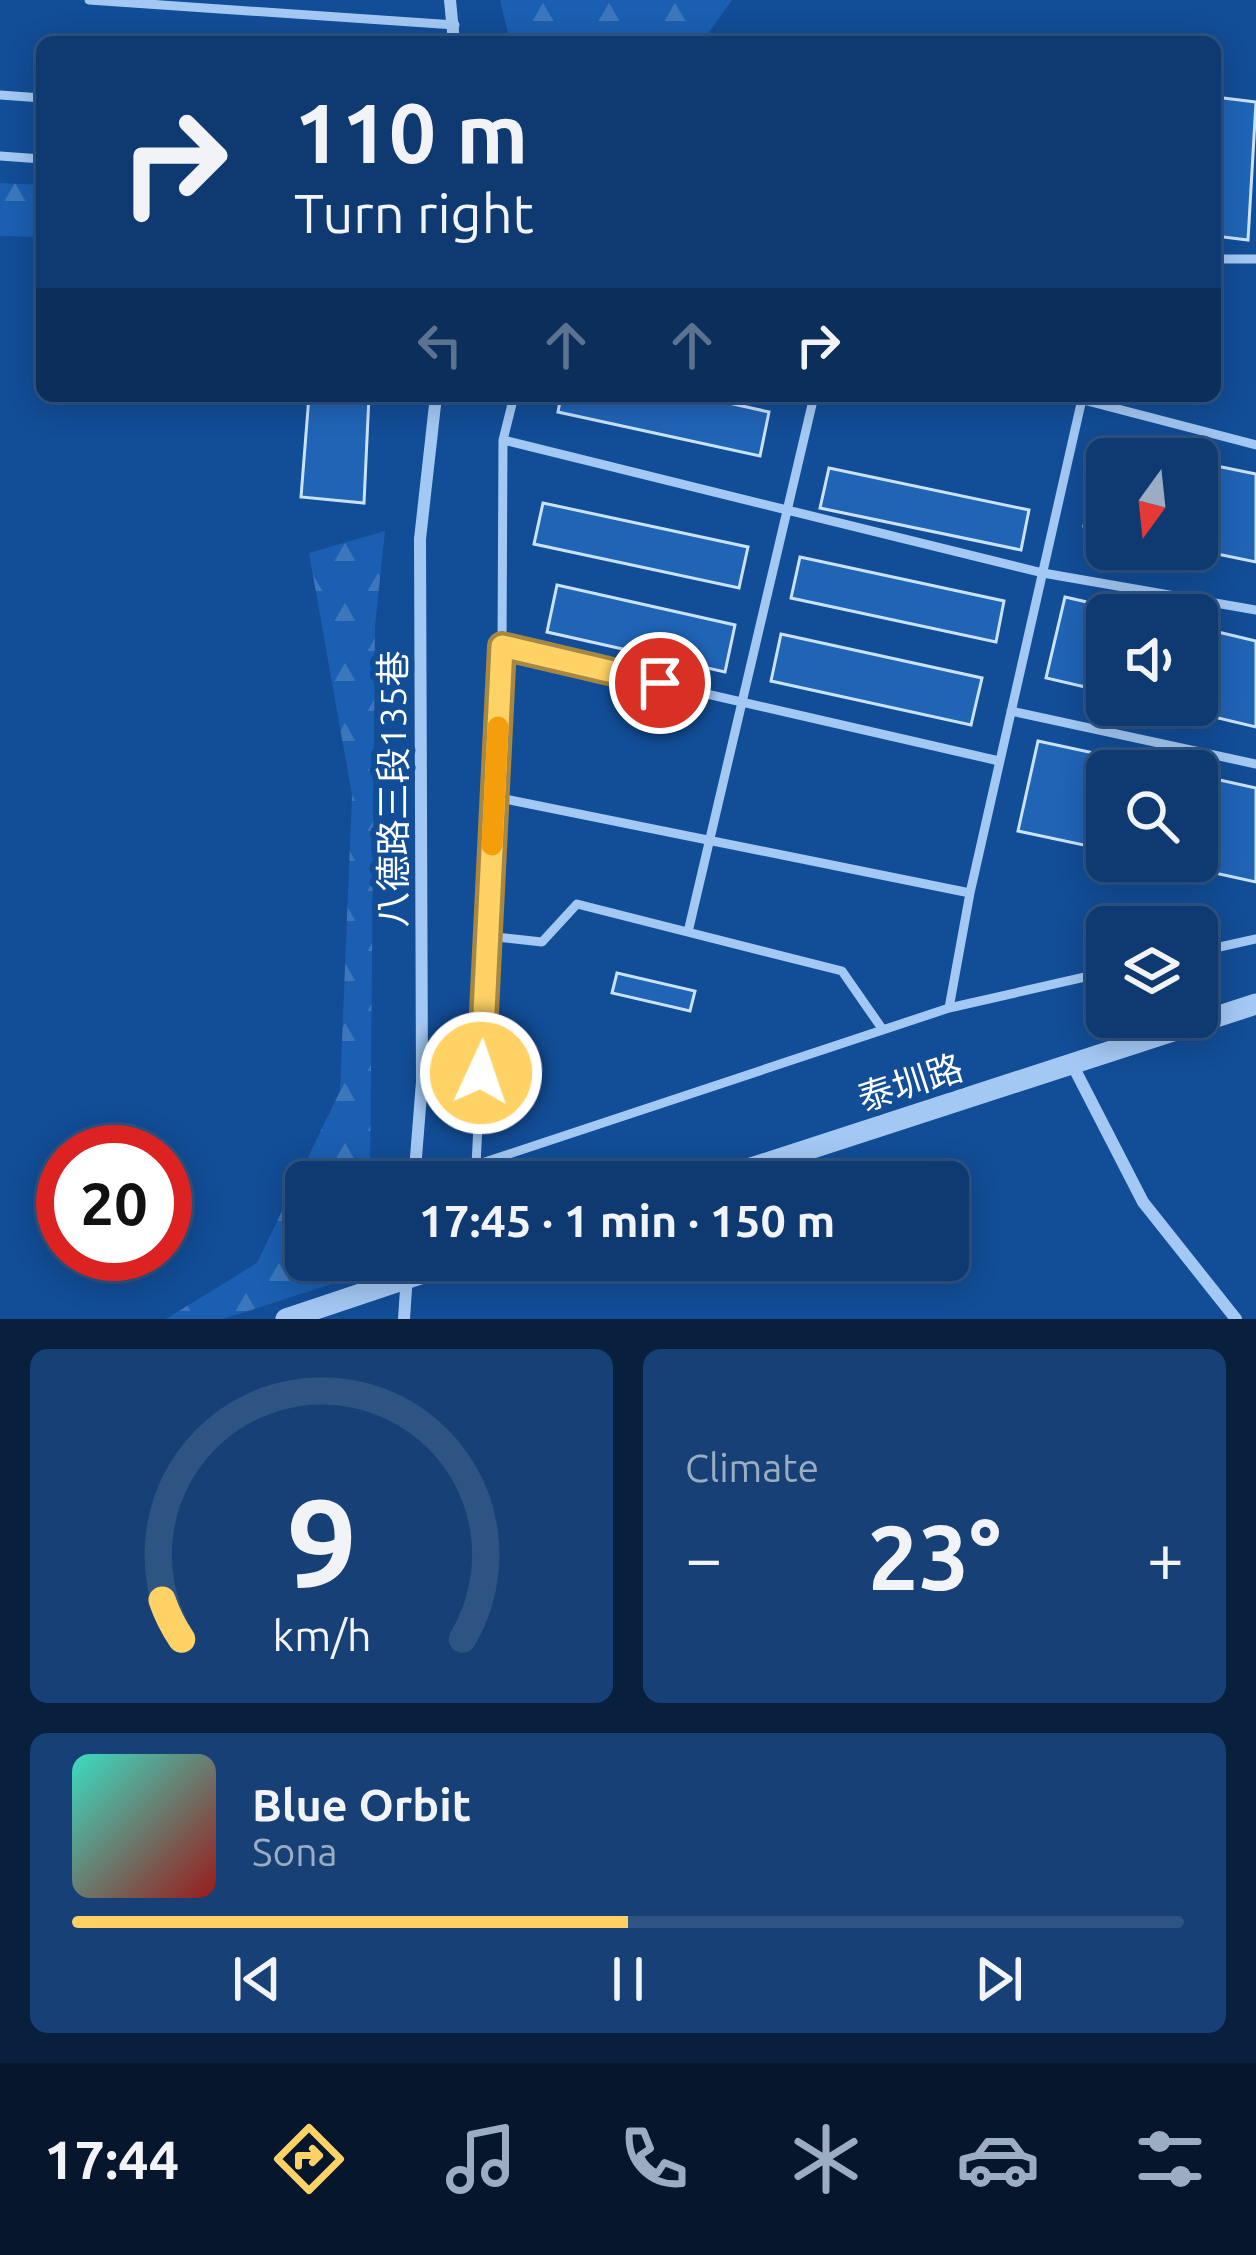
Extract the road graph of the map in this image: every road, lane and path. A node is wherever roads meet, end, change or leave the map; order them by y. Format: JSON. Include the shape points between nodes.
{"nodes":[{"id":1,"x":89,"y":0,"type":"edge"},
{"id":2,"x":450,"y":0,"type":"edge"},
{"id":3,"x":456,"y":26,"type":"junction"},
{"id":4,"x":455,"y":36,"type":"edge"},
{"id":5,"x":0,"y":95,"type":"edge"},
{"id":6,"x":36,"y":98,"type":"edge"},
{"id":7,"x":0,"y":156,"type":"edge"},
{"id":8,"x":36,"y":159,"type":"edge"},
{"id":9,"x":1221,"y":259,"type":"edge"},
{"id":10,"x":1256,"y":260,"type":"edge"},
{"id":11,"x":435,"y":402,"type":"edge"},
{"id":12,"x":512,"y":402,"type":"edge"},
{"id":13,"x":813,"y":402,"type":"edge"},
{"id":14,"x":1081,"y":402,"type":"edge"},
{"id":15,"x":1093,"y":402,"type":"edge"},
{"id":16,"x":503,"y":440,"type":"junction"},
{"id":17,"x":1256,"y":445,"type":"edge"},
{"id":18,"x":787,"y":508,"type":"junction"},
{"id":19,"x":1043,"y":573,"type":"junction"},
{"id":20,"x":1256,"y":610,"type":"edge"},
{"id":21,"x":502,"y":646,"type":"junction"},
{"id":22,"x":739,"y":701,"type":"junction"},
{"id":23,"x":1011,"y":710,"type":"junction"},
{"id":24,"x":999,"y":761,"type":"junction"},
{"id":25,"x":1256,"y":764,"type":"edge"},
{"id":26,"x":495,"y":797,"type":"junction"},
{"id":27,"x":712,"y":841,"type":"junction"},
{"id":28,"x":970,"y":893,"type":"junction"},
{"id":29,"x":688,"y":932,"type":"junction"},
{"id":30,"x":488,"y":936,"type":"junction"},
{"id":31,"x":1256,"y":939,"type":"edge"},
{"id":32,"x":1218,"y":947,"type":"edge"},
{"id":33,"x":1086,"y":977,"type":"edge"},
{"id":34,"x":1256,"y":1004,"type":"edge"},
{"id":35,"x":949,"y":1008,"type":"junction"},
{"id":36,"x":883,"y":1030,"type":"junction"},
{"id":37,"x":1072,"y":1064,"type":"junction"},
{"id":38,"x":416,"y":1161,"type":"edge"},
{"id":39,"x":773,"y":1161,"type":"edge"},
{"id":40,"x":378,"y":1281,"type":"edge"},
{"id":41,"x":406,"y":1281,"type":"edge"},
{"id":42,"x":286,"y":1319,"type":"edge"},
{"id":43,"x":404,"y":1319,"type":"edge"},
{"id":44,"x":1236,"y":1319,"type":"edge"}],
"edges":[{"from":1,"to":3,"type":"lane"},
{"from":2,"to":3,"type":"street"},
{"from":3,"to":4,"type":"street"},
{"from":5,"to":6,"type":"lane"},
{"from":7,"to":8,"type":"lane"},
{"from":9,"to":10,"type":"lane"},
{"from":11,"to":38,"type":"street","name":"八德路三段135巷","via":[[420,539]]},
{"from":12,"to":16,"type":"lane"},
{"from":13,"to":18,"type":"lane"},
{"from":14,"to":19,"type":"lane"},
{"from":15,"to":17,"type":"lane"},
{"from":16,"to":18,"type":"lane"},
{"from":16,"to":21,"type":"lane"},
{"from":18,"to":19,"type":"lane"},
{"from":18,"to":22,"type":"lane"},
{"from":19,"to":20,"type":"lane"},
{"from":19,"to":23,"type":"lane"},
{"from":21,"to":22,"type":"lane"},
{"from":21,"to":26,"type":"lane"},
{"from":22,"to":24,"type":"lane"},
{"from":22,"to":27,"type":"lane"},
{"from":23,"to":24,"type":"lane"},
{"from":23,"to":25,"type":"lane"},
{"from":24,"to":28,"type":"lane"},
{"from":26,"to":27,"type":"lane"},
{"from":26,"to":30,"type":"lane"},
{"from":27,"to":28,"type":"lane"},
{"from":27,"to":29,"type":"lane"},
{"from":28,"to":35,"type":"lane"},
{"from":29,"to":30,"type":"lane","via":[[577,904],[542,942]]},
{"from":29,"to":36,"type":"lane","via":[[842,970]]},
{"from":30,"to":36,"type":"lane","via":[[476,1165]]},
{"from":31,"to":32,"type":"lane"},
{"from":33,"to":35,"type":"lane"},
{"from":34,"to":37,"type":"street","name":"泰圳路"},
{"from":35,"to":36,"type":"lane"},
{"from":37,"to":39,"type":"street","name":"泰圳路"},
{"from":37,"to":44,"type":"street","via":[[1144,1202]]},
{"from":40,"to":42,"type":"street"},
{"from":41,"to":43,"type":"street"}]}
